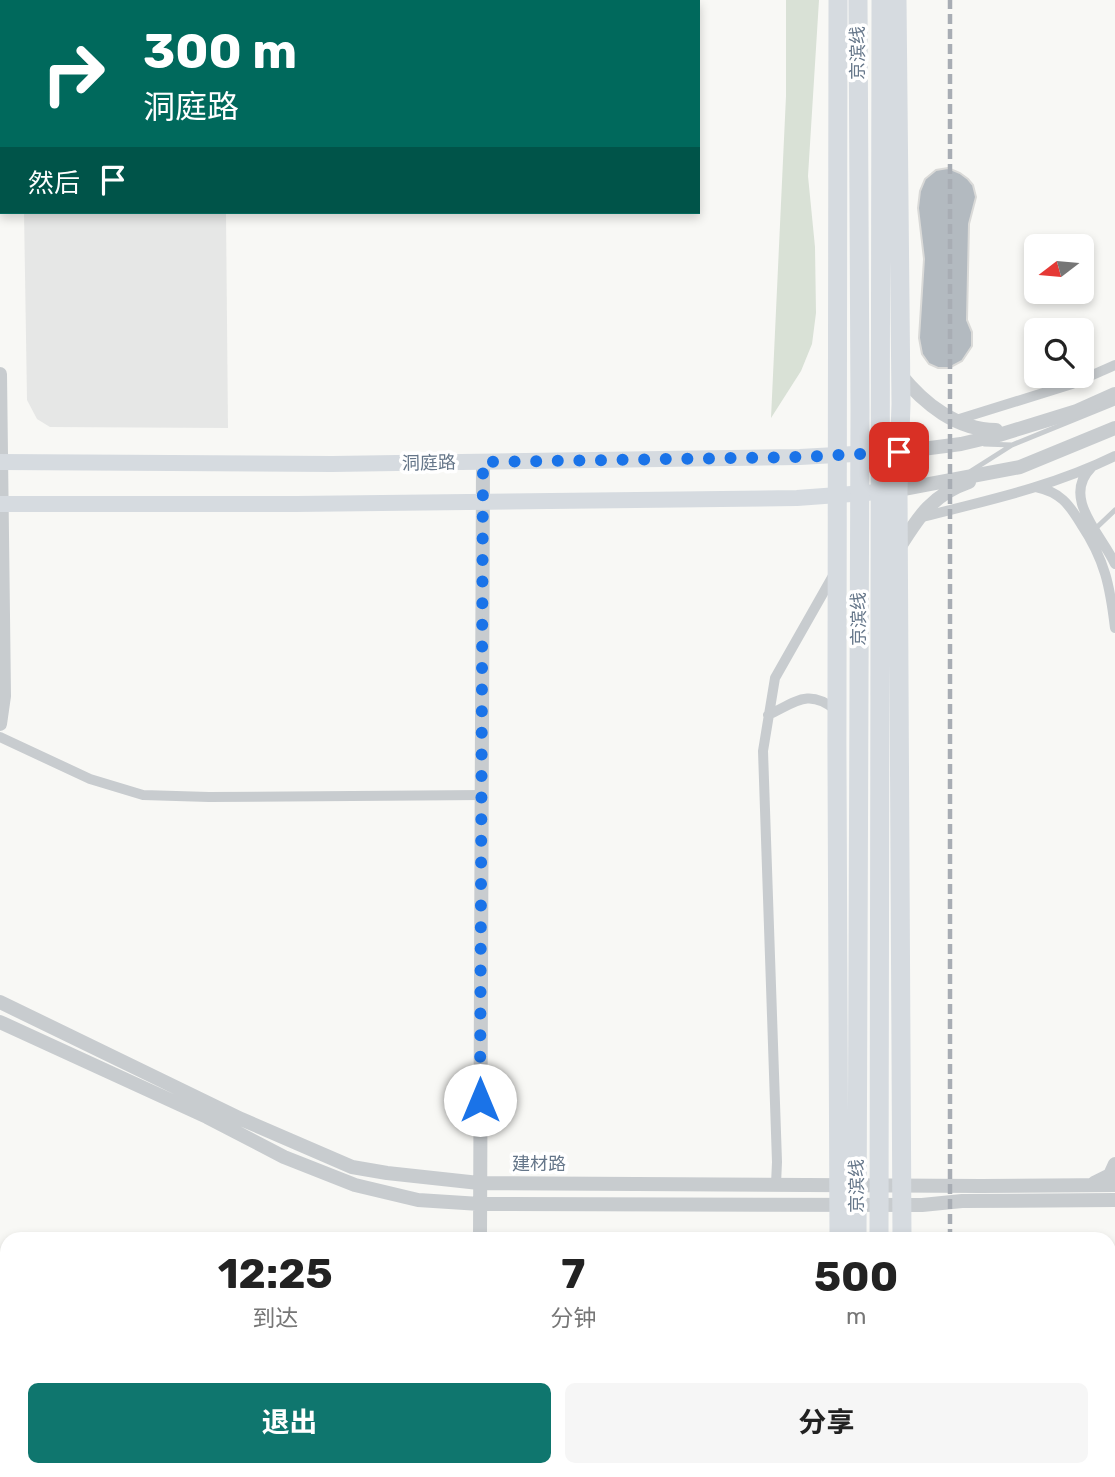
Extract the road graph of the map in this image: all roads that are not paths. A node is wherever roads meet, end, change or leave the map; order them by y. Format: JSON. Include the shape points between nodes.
{"nodes":[{"id":1,"x":838,"y":0,"type":"edge"},
{"id":2,"x":858,"y":0,"type":"edge"},
{"id":3,"x":881,"y":0,"type":"edge"},
{"id":4,"x":897,"y":0,"type":"edge"},
{"id":5,"x":1115,"y":365,"type":"edge"},
{"id":6,"x":0,"y":374,"type":"edge"},
{"id":7,"x":900,"y":374,"type":"junction"},
{"id":8,"x":1115,"y":394,"type":"edge"},
{"id":9,"x":1115,"y":402,"type":"edge"},
{"id":10,"x":953,"y":421,"type":"junction"},
{"id":11,"x":1115,"y":428,"type":"edge"},
{"id":12,"x":1015,"y":429,"type":"junction"},
{"id":13,"x":961,"y":444,"type":"junction"},
{"id":14,"x":1013,"y":444,"type":"junction"},
{"id":15,"x":899,"y":452,"type":"junction"},
{"id":16,"x":839,"y":455,"type":"junction"},
{"id":17,"x":1115,"y":456,"type":"edge"},
{"id":18,"x":1,"y":462,"type":"edge"},
{"id":19,"x":483,"y":462,"type":"junction"},
{"id":20,"x":1020,"y":467,"type":"junction"},
{"id":21,"x":1092,"y":467,"type":"junction"},
{"id":22,"x":962,"y":477,"type":"junction"},
{"id":23,"x":1036,"y":487,"type":"junction"},
{"id":24,"x":898,"y":490,"type":"junction"},
{"id":25,"x":839,"y":495,"type":"junction"},
{"id":26,"x":482,"y":501,"type":"junction"},
{"id":27,"x":1,"y":504,"type":"edge"},
{"id":28,"x":1115,"y":510,"type":"edge"},
{"id":29,"x":918,"y":518,"type":"junction"},
{"id":30,"x":1092,"y":532,"type":"junction"},
{"id":31,"x":898,"y":549,"type":"junction"},
{"id":32,"x":1115,"y":564,"type":"edge"},
{"id":33,"x":838,"y":566,"type":"junction"},
{"id":34,"x":1115,"y":628,"type":"edge"},
{"id":35,"x":836,"y":710,"type":"junction"},
{"id":36,"x":768,"y":715,"type":"junction"},
{"id":37,"x":0,"y":724,"type":"edge"},
{"id":38,"x":0,"y":737,"type":"edge"},
{"id":39,"x":483,"y":794,"type":"junction"},
{"id":40,"x":0,"y":1002,"type":"edge"},
{"id":41,"x":0,"y":1022,"type":"edge"},
{"id":42,"x":1115,"y":1164,"type":"edge"},
{"id":43,"x":479,"y":1183,"type":"junction"},
{"id":44,"x":776,"y":1184,"type":"junction"},
{"id":45,"x":1086,"y":1185,"type":"junction"},
{"id":46,"x":1115,"y":1185,"type":"edge"},
{"id":47,"x":1115,"y":1193,"type":"edge"},
{"id":48,"x":1087,"y":1200,"type":"junction"},
{"id":49,"x":1115,"y":1200,"type":"edge"},
{"id":50,"x":480,"y":1204,"type":"junction"},
{"id":51,"x":480,"y":1232,"type":"edge"},
{"id":52,"x":839,"y":1232,"type":"edge"},
{"id":53,"x":857,"y":1232,"type":"edge"},
{"id":54,"x":879,"y":1232,"type":"edge"},
{"id":55,"x":902,"y":1232,"type":"edge"}],
"edges":[{"from":1,"to":16,"type":"highway"},
{"from":2,"to":53,"type":"highway","name":"京滨线"},
{"from":3,"to":54,"type":"highway","name":"京滨线"},
{"from":4,"to":7,"type":"highway"},
{"from":5,"to":10,"type":"street","via":[[1072,384]]},
{"from":6,"to":18,"type":"street"},
{"from":7,"to":10,"type":"street"},
{"from":7,"to":15,"type":"highway"},
{"from":8,"to":12,"type":"street"},
{"from":9,"to":14,"type":"lane"},
{"from":10,"to":12,"type":"street","via":[[982,430]]},
{"from":11,"to":20,"type":"street"},
{"from":12,"to":13,"type":"street"},
{"from":13,"to":14,"type":"lane"},
{"from":13,"to":15,"type":"street"},
{"from":14,"to":22,"type":"lane"},
{"from":15,"to":16,"type":"main road","name":"洞庭路"},
{"from":15,"to":24,"type":"highway"},
{"from":16,"to":19,"type":"main road","name":"洞庭路"},
{"from":16,"to":25,"type":"highway"},
{"from":17,"to":21,"type":"street"},
{"from":18,"to":19,"type":"main road","name":"洞庭路"},
{"from":18,"to":27,"type":"street"},
{"from":19,"to":26,"type":"street"},
{"from":20,"to":22,"type":"street"},
{"from":20,"to":29,"type":"street","via":[[956,486],[938,496]]},
{"from":21,"to":23,"type":"street"},
{"from":21,"to":30,"type":"street","via":[[1079,486]]},
{"from":22,"to":24,"type":"street"},
{"from":23,"to":29,"type":"street"},
{"from":23,"to":30,"type":"street","via":[[1066,501]]},
{"from":24,"to":25,"type":"main road"},
{"from":24,"to":31,"type":"highway"},
{"from":25,"to":26,"type":"main road"},
{"from":25,"to":33,"type":"highway"},
{"from":26,"to":27,"type":"main road"},
{"from":26,"to":39,"type":"street"},
{"from":27,"to":37,"type":"street","via":[[4,696]]},
{"from":28,"to":30,"type":"lane"},
{"from":29,"to":31,"type":"street"},
{"from":30,"to":32,"type":"street"},
{"from":30,"to":34,"type":"street","via":[[1103,561]]},
{"from":31,"to":55,"type":"highway"},
{"from":33,"to":35,"type":"highway"},
{"from":33,"to":36,"type":"street","via":[[775,678]]},
{"from":35,"to":36,"type":"street","via":[[823,700],[803,698]]},
{"from":35,"to":52,"type":"highway"},
{"from":36,"to":44,"type":"street","via":[[763,751]]},
{"from":38,"to":39,"type":"street","via":[[90,779],[143,795]]},
{"from":39,"to":43,"type":"street"},
{"from":40,"to":43,"type":"street","name":"建材路","via":[[241,1119],[352,1167]]},
{"from":41,"to":50,"type":"street","via":[[284,1157],[355,1185],[418,1200]]},
{"from":42,"to":45,"type":"street","via":[[1110,1175]]},
{"from":43,"to":44,"type":"street","name":"建材路"},
{"from":43,"to":50,"type":"street"},
{"from":44,"to":45,"type":"street","name":"建材路"},
{"from":45,"to":46,"type":"street","name":"建材路"},
{"from":47,"to":48,"type":"street"},
{"from":48,"to":49,"type":"street"},
{"from":48,"to":50,"type":"street","via":[[922,1205]]},
{"from":50,"to":51,"type":"street"}]}
